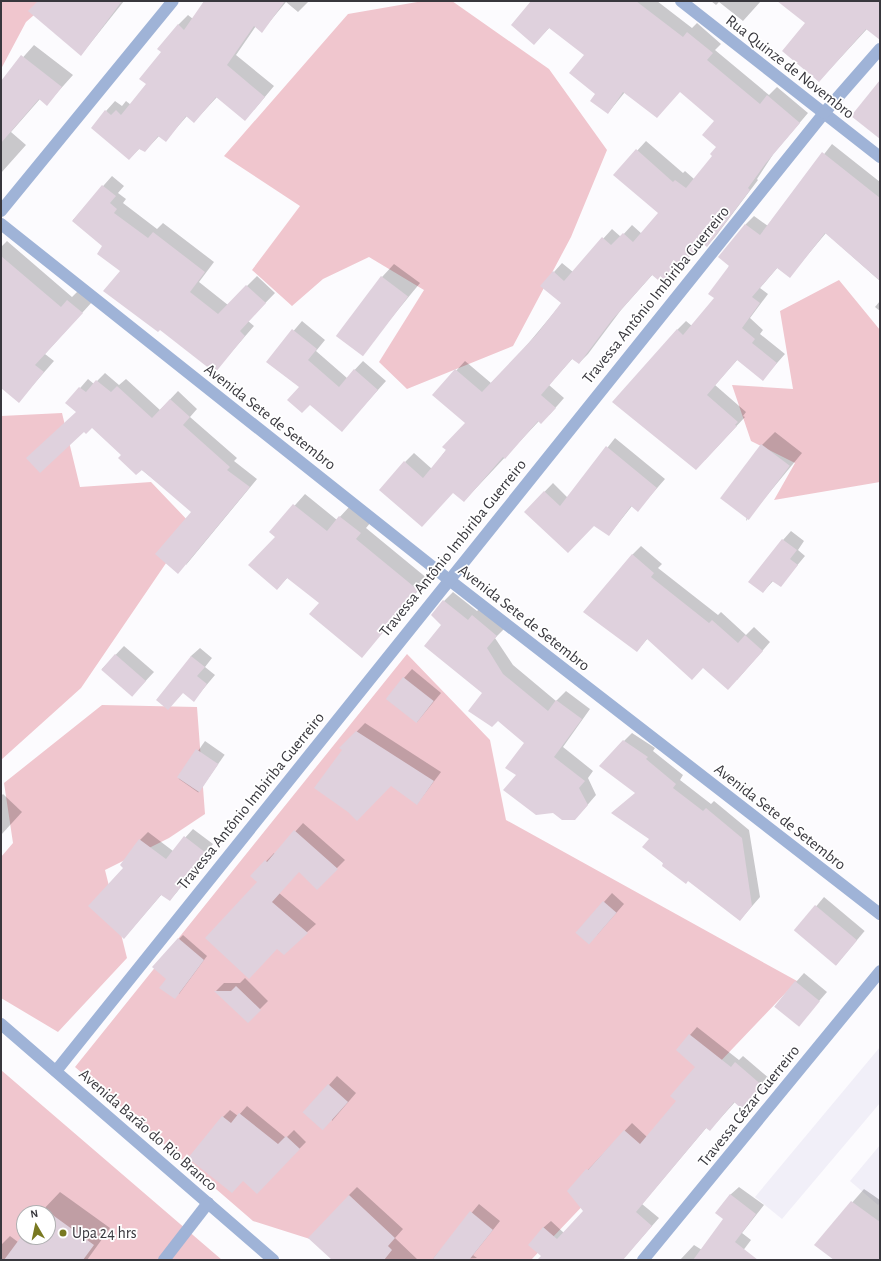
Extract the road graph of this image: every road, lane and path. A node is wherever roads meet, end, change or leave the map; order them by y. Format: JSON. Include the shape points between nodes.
{"nodes":[{"id":1,"x":173,"y":1,"type":"edge"},
{"id":2,"x":681,"y":1,"type":"edge"},
{"id":3,"x":880,"y":49,"type":"edge"},
{"id":4,"x":824,"y":113,"type":"junction"},
{"id":5,"x":880,"y":157,"type":"edge"},
{"id":6,"x":1,"y":211,"type":"edge"},
{"id":7,"x":1,"y":224,"type":"edge"},
{"id":8,"x":448,"y":579,"type":"junction"},
{"id":9,"x":880,"y":914,"type":"edge"},
{"id":10,"x":880,"y":971,"type":"edge"},
{"id":11,"x":1,"y":1024,"type":"edge"},
{"id":12,"x":56,"y":1071,"type":"junction"},
{"id":13,"x":208,"y":1203,"type":"junction"},
{"id":14,"x":164,"y":1260,"type":"edge"},
{"id":15,"x":273,"y":1260,"type":"edge"},
{"id":16,"x":643,"y":1260,"type":"edge"}],
"edges":[{"from":1,"to":6,"type":"street"},
{"from":2,"to":4,"type":"street","name":"Rua Quinze de Novembro"},
{"from":3,"to":4,"type":"street","name":"Travessa Antônio Imbiriba Guerreiro"},
{"from":4,"to":5,"type":"street","name":"Rua Quinze de Novembro"},
{"from":4,"to":8,"type":"street","name":"Travessa Antônio Imbiriba Guerreiro"},
{"from":7,"to":8,"type":"street","name":"Avenida Sete de Setembro"},
{"from":8,"to":9,"type":"street","name":"Avenida Sete de Setembro"},
{"from":8,"to":12,"type":"street","name":"Travessa Antônio Imbiriba Guerreiro"},
{"from":10,"to":16,"type":"street","name":"Travessa Cézar Guerreiro"},
{"from":11,"to":12,"type":"street","name":"Avenida Barão do Rio Branco"},
{"from":12,"to":13,"type":"street","name":"Avenida Barão do Rio Branco"},
{"from":13,"to":14,"type":"street"},
{"from":13,"to":15,"type":"street","name":"Avenida Barão do Rio Branco"}]}
